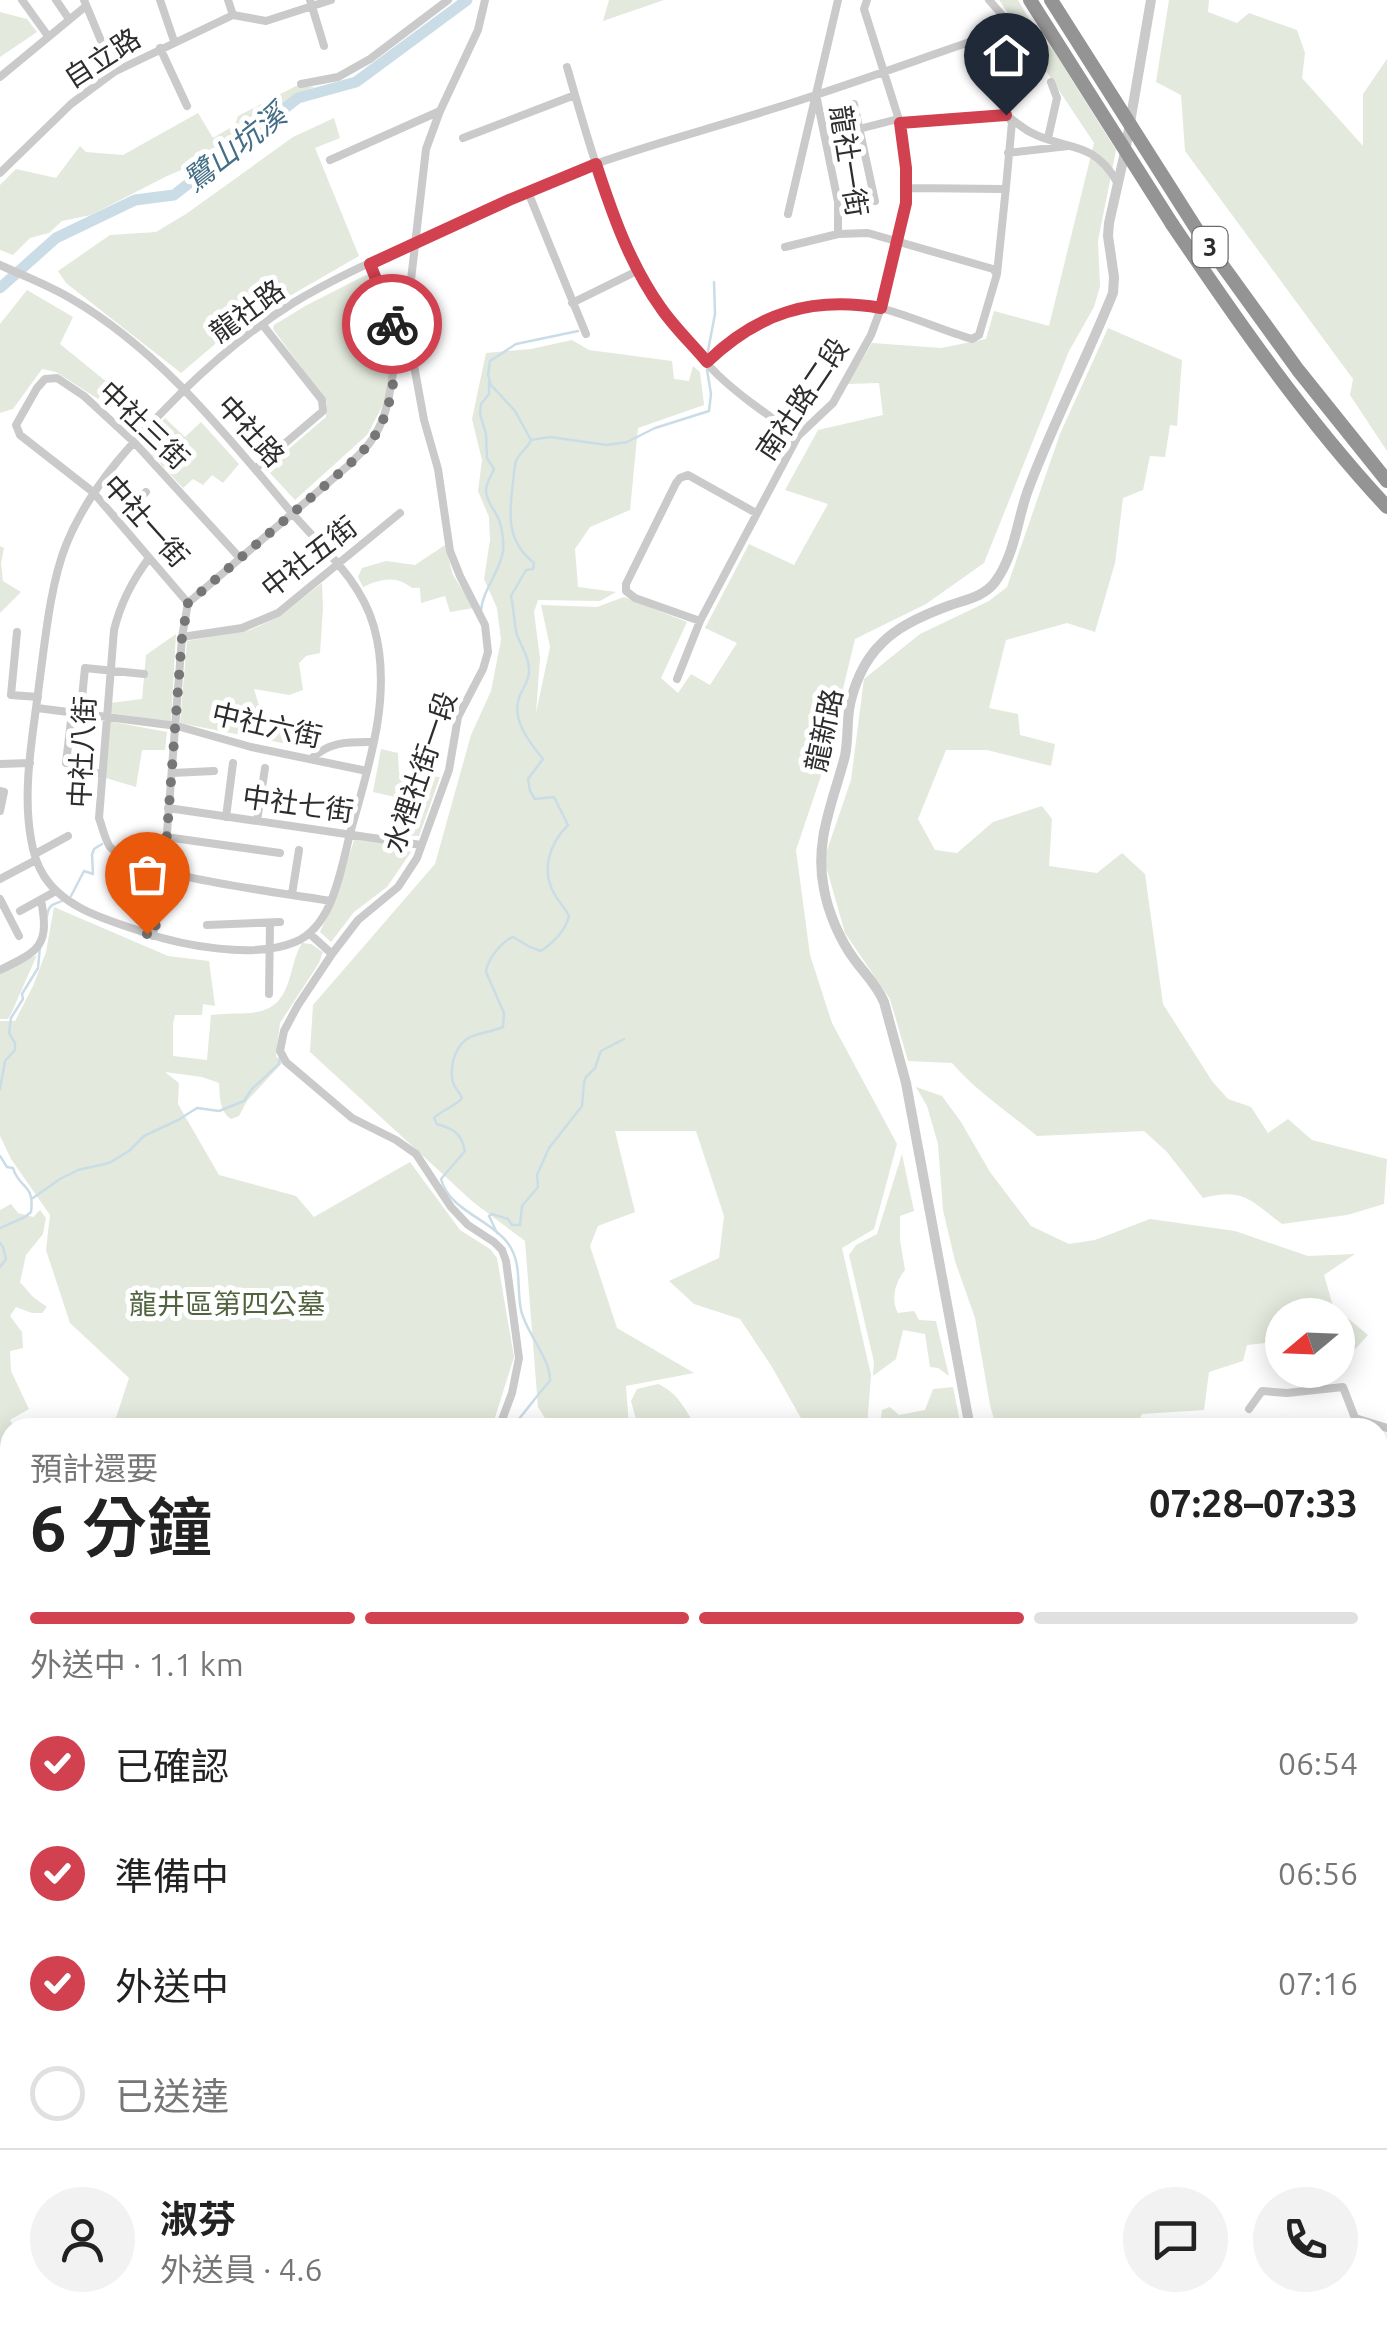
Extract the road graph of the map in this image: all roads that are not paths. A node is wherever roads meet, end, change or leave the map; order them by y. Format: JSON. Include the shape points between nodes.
{"nodes":[{"id":1,"x":22,"y":0,"type":"edge"},
{"id":2,"x":56,"y":0,"type":"edge"},
{"id":3,"x":160,"y":0,"type":"edge"},
{"id":4,"x":228,"y":0,"type":"edge"},
{"id":5,"x":331,"y":0,"type":"edge"},
{"id":6,"x":448,"y":0,"type":"edge"},
{"id":7,"x":838,"y":0,"type":"edge"},
{"id":8,"x":866,"y":0,"type":"edge"},
{"id":9,"x":989,"y":0,"type":"edge"},
{"id":10,"x":1030,"y":0,"type":"edge"},
{"id":11,"x":1051,"y":0,"type":"edge"},
{"id":12,"x":1151,"y":0,"type":"edge"},
{"id":13,"x":485,"y":2,"type":"edge"},
{"id":14,"x":85,"y":3,"type":"edge"},
{"id":15,"x":311,"y":3,"type":"edge"},
{"id":16,"x":233,"y":15,"type":"junction"},
{"id":17,"x":69,"y":19,"type":"junction"},
{"id":18,"x":48,"y":36,"type":"junction"},
{"id":19,"x":174,"y":41,"type":"junction"},
{"id":20,"x":324,"y":46,"type":"dead end"},
{"id":21,"x":160,"y":48,"type":"junction"},
{"id":22,"x":567,"y":67,"type":"dead end"},
{"id":23,"x":884,"y":71,"type":"junction"},
{"id":24,"x":114,"y":72,"type":"junction"},
{"id":25,"x":0,"y":77,"type":"edge"},
{"id":26,"x":1052,"y":82,"type":"dead end"},
{"id":27,"x":301,"y":84,"type":"dead end"},
{"id":28,"x":575,"y":94,"type":"junction"},
{"id":29,"x":816,"y":94,"type":"junction"},
{"id":30,"x":854,"y":104,"type":"dead end"},
{"id":31,"x":187,"y":106,"type":"dead end"},
{"id":32,"x":440,"y":112,"type":"junction"},
{"id":33,"x":1010,"y":118,"type":"junction"},
{"id":34,"x":899,"y":121,"type":"junction"},
{"id":35,"x":859,"y":129,"type":"junction"},
{"id":36,"x":464,"y":138,"type":"dead end"},
{"id":37,"x":1048,"y":138,"type":"junction"},
{"id":38,"x":1076,"y":146,"type":"junction"},
{"id":39,"x":1008,"y":154,"type":"junction"},
{"id":40,"x":330,"y":160,"type":"dead end"},
{"id":41,"x":596,"y":164,"type":"junction"},
{"id":42,"x":0,"y":174,"type":"edge"},
{"id":43,"x":1117,"y":182,"type":"junction"},
{"id":44,"x":1006,"y":186,"type":"junction"},
{"id":45,"x":906,"y":188,"type":"junction"},
{"id":46,"x":528,"y":192,"type":"junction"},
{"id":47,"x":875,"y":202,"type":"dead end"},
{"id":48,"x":788,"y":214,"type":"dead end"},
{"id":49,"x":838,"y":234,"type":"junction"},
{"id":50,"x":896,"y":239,"type":"junction"},
{"id":51,"x":415,"y":243,"type":"junction"},
{"id":52,"x":785,"y":247,"type":"dead end"},
{"id":53,"x":370,"y":264,"type":"junction"},
{"id":54,"x":0,"y":266,"type":"edge"},
{"id":55,"x":639,"y":270,"type":"junction"},
{"id":56,"x":997,"y":274,"type":"junction"},
{"id":57,"x":572,"y":303,"type":"junction"},
{"id":58,"x":881,"y":308,"type":"junction"},
{"id":59,"x":262,"y":324,"type":"junction"},
{"id":60,"x":586,"y":334,"type":"dead end"},
{"id":61,"x":707,"y":362,"type":"junction"},
{"id":62,"x":184,"y":390,"type":"junction"},
{"id":63,"x":16,"y":425,"type":"joint"},
{"id":64,"x":798,"y":436,"type":"junction"},
{"id":65,"x":134,"y":442,"type":"junction"},
{"id":66,"x":256,"y":468,"type":"junction"},
{"id":67,"x":1387,"y":481,"type":"edge"},
{"id":68,"x":93,"y":492,"type":"junction"},
{"id":69,"x":146,"y":492,"type":"dead end"},
{"id":70,"x":1387,"y":507,"type":"edge"},
{"id":71,"x":293,"y":513,"type":"junction"},
{"id":72,"x":400,"y":513,"type":"dead end"},
{"id":73,"x":756,"y":513,"type":"junction"},
{"id":74,"x":116,"y":519,"type":"junction"},
{"id":75,"x":240,"y":557,"type":"junction"},
{"id":76,"x":149,"y":558,"type":"junction"},
{"id":77,"x":339,"y":563,"type":"junction"},
{"id":78,"x":188,"y":603,"type":"junction"},
{"id":79,"x":700,"y":621,"type":"junction"},
{"id":80,"x":17,"y":632,"type":"dead end"},
{"id":81,"x":182,"y":637,"type":"junction"},
{"id":82,"x":110,"y":670,"type":"junction"},
{"id":83,"x":144,"y":674,"type":"dead end"},
{"id":84,"x":677,"y":678,"type":"dead end"},
{"id":85,"x":38,"y":697,"type":"junction"},
{"id":86,"x":82,"y":698,"type":"dead end"},
{"id":87,"x":36,"y":708,"type":"junction"},
{"id":88,"x":72,"y":712,"type":"junction"},
{"id":89,"x":105,"y":716,"type":"junction"},
{"id":90,"x":176,"y":726,"type":"junction"},
{"id":91,"x":373,"y":742,"type":"junction"},
{"id":92,"x":311,"y":759,"type":"junction"},
{"id":93,"x":233,"y":763,"type":"dead end"},
{"id":94,"x":0,"y":764,"type":"edge"},
{"id":95,"x":30,"y":764,"type":"junction"},
{"id":96,"x":265,"y":768,"type":"dead end"},
{"id":97,"x":367,"y":770,"type":"junction"},
{"id":98,"x":214,"y":772,"type":"dead end"},
{"id":99,"x":102,"y":773,"type":"junction"},
{"id":100,"x":172,"y":773,"type":"junction"},
{"id":101,"x":0,"y":792,"type":"edge"},
{"id":102,"x":168,"y":808,"type":"junction"},
{"id":103,"x":0,"y":811,"type":"edge"},
{"id":104,"x":226,"y":816,"type":"junction"},
{"id":105,"x":257,"y":821,"type":"junction"},
{"id":106,"x":350,"y":834,"type":"junction"},
{"id":107,"x":68,"y":836,"type":"dead end"},
{"id":108,"x":166,"y":837,"type":"junction"},
{"id":109,"x":421,"y":845,"type":"junction"},
{"id":110,"x":300,"y":850,"type":"dead end"},
{"id":111,"x":280,"y":854,"type":"dead end"},
{"id":112,"x":36,"y":857,"type":"junction"},
{"id":113,"x":164,"y":872,"type":"junction"},
{"id":114,"x":0,"y":879,"type":"edge"},
{"id":115,"x":56,"y":891,"type":"junction"},
{"id":116,"x":292,"y":894,"type":"junction"},
{"id":117,"x":0,"y":899,"type":"edge"},
{"id":118,"x":40,"y":900,"type":"junction"},
{"id":119,"x":331,"y":901,"type":"junction"},
{"id":120,"x":20,"y":910,"type":"dead end"},
{"id":121,"x":270,"y":922,"type":"junction"},
{"id":122,"x":280,"y":922,"type":"dead end"},
{"id":123,"x":207,"y":925,"type":"dead end"},
{"id":124,"x":310,"y":934,"type":"junction"},
{"id":125,"x":19,"y":936,"type":"dead end"},
{"id":126,"x":154,"y":936,"type":"junction"},
{"id":127,"x":271,"y":948,"type":"junction"},
{"id":128,"x":332,"y":954,"type":"junction"},
{"id":129,"x":0,"y":970,"type":"edge"},
{"id":130,"x":270,"y":994,"type":"dead end"},
{"id":131,"x":1249,"y":1409,"type":"dead end"},
{"id":132,"x":503,"y":1418,"type":"edge"},
{"id":133,"x":968,"y":1418,"type":"edge"},
{"id":134,"x":1355,"y":1418,"type":"edge"}],
"edges":[{"from":1,"to":18,"type":"street"},
{"from":2,"to":17,"type":"street"},
{"from":3,"to":19,"type":"street"},
{"from":4,"to":16,"type":"street"},
{"from":5,"to":15,"type":"street"},
{"from":6,"to":27,"type":"street","via":[[354,68]]},
{"from":7,"to":29,"type":"street"},
{"from":8,"to":23,"type":"street","name":"南社路二段"},
{"from":9,"to":23,"type":"street","name":"龍社路","via":[[1009,23],[1004,30]]},
{"from":10,"to":70,"type":"highway","number":"3","bridge":true,"via":[[1240,326]]},
{"from":11,"to":67,"type":"highway","number":"3","bridge":true,"via":[[1199,233]]},
{"from":12,"to":43,"type":"street","name":"龍新路"},
{"from":13,"to":32,"type":"street","name":"水裡社街一段"},
{"from":14,"to":17,"type":"street"},
{"from":14,"to":24,"type":"street"},
{"from":15,"to":16,"type":"street","via":[[266,21]]},
{"from":15,"to":20,"type":"street"},
{"from":16,"to":19,"type":"street","name":"自立路"},
{"from":17,"to":18,"type":"street"},
{"from":18,"to":25,"type":"street"},
{"from":19,"to":21,"type":"street","name":"自立路"},
{"from":21,"to":24,"type":"street","name":"自立路"},
{"from":21,"to":31,"type":"street"},
{"from":22,"to":28,"type":"street"},
{"from":23,"to":29,"type":"street","name":"龍社路"},
{"from":23,"to":34,"type":"street","name":"南社路二段"},
{"from":24,"to":42,"type":"street","name":"自立路","via":[[70,104]]},
{"from":26,"to":37,"type":"street","via":[[1057,98]]},
{"from":28,"to":36,"type":"street"},
{"from":28,"to":41,"type":"street"},
{"from":29,"to":41,"type":"street","name":"龍社路"},
{"from":29,"to":48,"type":"street"},
{"from":29,"to":49,"type":"street","name":"龍社一街"},
{"from":30,"to":35,"type":"street"},
{"from":32,"to":40,"type":"street"},
{"from":32,"to":51,"type":"street","name":"水裡社街一段","via":[[426,149]]},
{"from":33,"to":34,"type":"street"},
{"from":33,"to":37,"type":"street"},
{"from":33,"to":39,"type":"street"},
{"from":34,"to":35,"type":"street"},
{"from":34,"to":45,"type":"street","name":"南社路二段"},
{"from":35,"to":47,"type":"street"},
{"from":37,"to":38,"type":"street"},
{"from":38,"to":39,"type":"street"},
{"from":38,"to":43,"type":"street","via":[[1102,161]]},
{"from":39,"to":44,"type":"street"},
{"from":41,"to":46,"type":"street","name":"龍社路"},
{"from":41,"to":55,"type":"street"},
{"from":43,"to":133,"type":"street","name":"龍新路","via":[[1108,236],[1113,294],[1034,477],[1009,558],[987,590],[897,631],[871,656],[855,685],[846,752],[823,828],[824,892],[843,941],[879,990],[893,1034]]},
{"from":44,"to":45,"type":"street"},
{"from":44,"to":56,"type":"street"},
{"from":45,"to":50,"type":"street","name":"南社路二段"},
{"from":46,"to":51,"type":"street","name":"龍社路"},
{"from":46,"to":57,"type":"street"},
{"from":49,"to":50,"type":"street"},
{"from":49,"to":52,"type":"street"},
{"from":50,"to":56,"type":"street"},
{"from":50,"to":58,"type":"street","name":"南社路二段"},
{"from":51,"to":53,"type":"street","name":"龍社路"},
{"from":51,"to":109,"type":"street","name":"水裡社街一段","via":[[409,338],[450,550],[486,625],[488,652],[458,717],[449,770]]},
{"from":53,"to":59,"type":"street","name":"龍社路"},
{"from":53,"to":71,"type":"street","name":"中社一街","via":[[396,345],[386,414],[350,464]]},
{"from":54,"to":62,"type":"street","name":"中社路","via":[[75,300]]},
{"from":55,"to":57,"type":"street"},
{"from":55,"to":61,"type":"street"},
{"from":56,"to":58,"type":"street","via":[[979,335],[972,339]]},
{"from":57,"to":60,"type":"street"},
{"from":58,"to":61,"type":"street","via":[[836,303],[793,310],[746,329]]},
{"from":58,"to":64,"type":"street","name":"南社路二段","via":[[833,403]]},
{"from":59,"to":62,"type":"street","name":"龍社路"},
{"from":59,"to":66,"type":"street","via":[[322,400],[323,411]]},
{"from":61,"to":64,"type":"street"},
{"from":62,"to":65,"type":"street","name":"龍社路"},
{"from":62,"to":66,"type":"street","name":"中社路"},
{"from":63,"to":65,"type":"street","name":"中社三街","via":[[37,388],[57,378]]},
{"from":63,"to":68,"type":"street","name":"中社一街"},
{"from":64,"to":73,"type":"street","name":"南社路二段"},
{"from":65,"to":68,"type":"street","name":"龍社路"},
{"from":65,"to":75,"type":"street","name":"中社三街"},
{"from":66,"to":71,"type":"street","name":"中社路"},
{"from":68,"to":74,"type":"street","name":"中社一街"},
{"from":68,"to":85,"type":"street","name":"龍社路","via":[[64,548]]},
{"from":69,"to":74,"type":"street"},
{"from":71,"to":75,"type":"street","name":"中社一街"},
{"from":71,"to":77,"type":"street","name":"中社路"},
{"from":72,"to":77,"type":"street","name":"中社五街"},
{"from":73,"to":79,"type":"street","name":"南社路二段"},
{"from":73,"to":79,"type":"street","via":[[688,476],[676,483],[626,591]]},
{"from":74,"to":76,"type":"street","name":"中社一街"},
{"from":75,"to":78,"type":"street","name":"中社一街"},
{"from":76,"to":78,"type":"street","name":"中社一街"},
{"from":76,"to":82,"type":"street","name":"中社八街","via":[[122,600]]},
{"from":77,"to":81,"type":"street","name":"中社五街","via":[[278,614],[242,628]]},
{"from":77,"to":91,"type":"street","name":"中社路","via":[[364,600],[378,648],[381,691]]},
{"from":78,"to":81,"type":"street"},
{"from":79,"to":84,"type":"street","name":"南社路二段"},
{"from":80,"to":85,"type":"street","via":[[11,695]]},
{"from":81,"to":90,"type":"street"},
{"from":82,"to":83,"type":"street"},
{"from":82,"to":86,"type":"street","via":[[86,668]]},
{"from":82,"to":89,"type":"street","name":"中社八街"},
{"from":85,"to":87,"type":"street","name":"龍社路"},
{"from":87,"to":88,"type":"street","name":"中社六街"},
{"from":87,"to":95,"type":"street","name":"龍社路"},
{"from":88,"to":89,"type":"street","name":"中社六街"},
{"from":88,"to":99,"type":"street","via":[[66,768]]},
{"from":89,"to":90,"type":"street","name":"中社六街"},
{"from":89,"to":99,"type":"street","name":"中社八街"},
{"from":90,"to":92,"type":"street","name":"中社六街"},
{"from":90,"to":100,"type":"street"},
{"from":91,"to":92,"type":"street","via":[[339,742]]},
{"from":91,"to":97,"type":"street","name":"中社路"},
{"from":92,"to":97,"type":"street","name":"中社六街"},
{"from":93,"to":104,"type":"street"},
{"from":94,"to":95,"type":"street"},
{"from":95,"to":112,"type":"street","name":"龍社路"},
{"from":96,"to":105,"type":"street"},
{"from":97,"to":106,"type":"street","name":"中社路"},
{"from":98,"to":100,"type":"street"},
{"from":99,"to":113,"type":"street","name":"中社八街","via":[[99,818],[109,846]]},
{"from":100,"to":102,"type":"street"},
{"from":101,"to":103,"type":"street"},
{"from":102,"to":104,"type":"street","name":"中社七街"},
{"from":102,"to":108,"type":"street"},
{"from":104,"to":105,"type":"street","name":"中社七街"},
{"from":105,"to":106,"type":"street","name":"中社七街"},
{"from":106,"to":109,"type":"street","name":"中社七街"},
{"from":106,"to":119,"type":"street","name":"中社路"},
{"from":107,"to":112,"type":"street"},
{"from":108,"to":111,"type":"street"},
{"from":108,"to":113,"type":"street"},
{"from":109,"to":128,"type":"street","name":"水裡社街一段","via":[[398,887],[358,920]]},
{"from":110,"to":116,"type":"street"},
{"from":112,"to":114,"type":"street"},
{"from":112,"to":115,"type":"street","name":"龍社路"},
{"from":113,"to":116,"type":"street","name":"中社八街"},
{"from":113,"to":126,"type":"street"},
{"from":115,"to":118,"type":"street"},
{"from":115,"to":126,"type":"street","name":"龍社路","via":[[89,912]]},
{"from":116,"to":119,"type":"street","name":"中社八街"},
{"from":117,"to":125,"type":"street"},
{"from":118,"to":120,"type":"street"},
{"from":118,"to":129,"type":"street","via":[[44,933],[36,951]]},
{"from":119,"to":124,"type":"street","name":"中社路"},
{"from":121,"to":122,"type":"street"},
{"from":121,"to":123,"type":"street"},
{"from":121,"to":127,"type":"street"},
{"from":124,"to":127,"type":"street"},
{"from":124,"to":128,"type":"street"},
{"from":126,"to":127,"type":"street","via":[[196,947]]},
{"from":127,"to":130,"type":"street"},
{"from":128,"to":132,"type":"street","name":"水裡社街一段","via":[[289,1021],[282,1057],[352,1118],[416,1154],[468,1225],[502,1250],[519,1358]]},
{"from":131,"to":134,"type":"street","via":[[1262,1391],[1342,1388]]}]}
